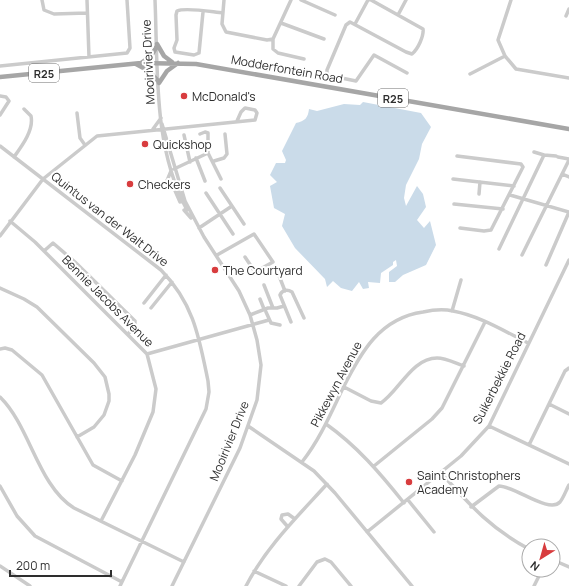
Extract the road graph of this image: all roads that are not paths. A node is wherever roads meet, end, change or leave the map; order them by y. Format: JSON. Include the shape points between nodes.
{"nodes":[{"id":1,"x":42,"y":0,"type":"edge"},
{"id":2,"x":87,"y":0,"type":"edge"},
{"id":3,"x":128,"y":0,"type":"edge"},
{"id":4,"x":155,"y":0,"type":"edge"},
{"id":5,"x":224,"y":0,"type":"edge"},
{"id":6,"x":291,"y":0,"type":"edge"},
{"id":7,"x":300,"y":0,"type":"edge"},
{"id":8,"x":369,"y":0,"type":"edge"},
{"id":9,"x":406,"y":0,"type":"edge"},
{"id":10,"x":512,"y":0,"type":"edge"},
{"id":11,"x":569,"y":9,"type":"edge"},
{"id":12,"x":203,"y":12,"type":"junction"},
{"id":13,"x":87,"y":13,"type":"junction"},
{"id":14,"x":223,"y":13,"type":"junction"},
{"id":15,"x":335,"y":15,"type":"dead end"},
{"id":16,"x":398,"y":15,"type":"junction"},
{"id":17,"x":566,"y":16,"type":"dead end"},
{"id":18,"x":281,"y":23,"type":"junction"},
{"id":19,"x":355,"y":24,"type":"junction"},
{"id":20,"x":273,"y":39,"type":"junction"},
{"id":21,"x":324,"y":39,"type":"dead end"},
{"id":22,"x":157,"y":45,"type":"junction"},
{"id":23,"x":505,"y":56,"type":"junction"},
{"id":24,"x":89,"y":57,"type":"junction"},
{"id":25,"x":304,"y":59,"type":"dead end"},
{"id":26,"x":158,"y":62,"type":"junction"},
{"id":27,"x":141,"y":63,"type":"junction"},
{"id":28,"x":172,"y":63,"type":"junction"},
{"id":29,"x":178,"y":63,"type":"junction"},
{"id":30,"x":134,"y":64,"type":"junction"},
{"id":31,"x":0,"y":66,"type":"edge"},
{"id":32,"x":407,"y":74,"type":"dead end"},
{"id":33,"x":470,"y":74,"type":"dead end"},
{"id":34,"x":0,"y":77,"type":"edge"},
{"id":35,"x":569,"y":78,"type":"edge"},
{"id":36,"x":159,"y":83,"type":"junction"},
{"id":37,"x":0,"y":96,"type":"edge"},
{"id":38,"x":24,"y":109,"type":"dead end"},
{"id":39,"x":77,"y":113,"type":"dead end"},
{"id":40,"x":0,"y":115,"type":"edge"},
{"id":41,"x":161,"y":118,"type":"junction"},
{"id":42,"x":237,"y":121,"type":"junction"},
{"id":43,"x":172,"y":127,"type":"junction"},
{"id":44,"x":163,"y":129,"type":"junction"},
{"id":45,"x":569,"y":129,"type":"edge"},
{"id":46,"x":153,"y":130,"type":"junction"},
{"id":47,"x":200,"y":134,"type":"dead end"},
{"id":48,"x":224,"y":134,"type":"dead end"},
{"id":49,"x":184,"y":135,"type":"dead end"},
{"id":50,"x":164,"y":137,"type":"junction"},
{"id":51,"x":85,"y":145,"type":"junction"},
{"id":52,"x":0,"y":146,"type":"edge"},
{"id":53,"x":208,"y":152,"type":"junction"},
{"id":54,"x":534,"y":152,"type":"dead end"},
{"id":55,"x":544,"y":155,"type":"junction"},
{"id":56,"x":457,"y":156,"type":"dead end"},
{"id":57,"x":14,"y":157,"type":"junction"},
{"id":58,"x":196,"y":158,"type":"junction"},
{"id":59,"x":569,"y":160,"type":"edge"},
{"id":60,"x":214,"y":161,"type":"junction"},
{"id":61,"x":190,"y":162,"type":"junction"},
{"id":62,"x":173,"y":170,"type":"junction"},
{"id":63,"x":562,"y":174,"type":"junction"},
{"id":64,"x":569,"y":177,"type":"edge"},
{"id":65,"x":43,"y":179,"type":"junction"},
{"id":66,"x":221,"y":179,"type":"dead end"},
{"id":67,"x":453,"y":179,"type":"dead end"},
{"id":68,"x":205,"y":181,"type":"dead end"},
{"id":69,"x":480,"y":182,"type":"junction"},
{"id":70,"x":514,"y":186,"type":"junction"},
{"id":71,"x":220,"y":188,"type":"dead end"},
{"id":72,"x":206,"y":193,"type":"dead end"},
{"id":73,"x":479,"y":194,"type":"dead end"},
{"id":74,"x":510,"y":195,"type":"junction"},
{"id":75,"x":523,"y":198,"type":"junction"},
{"id":76,"x":454,"y":204,"type":"dead end"},
{"id":77,"x":232,"y":206,"type":"junction"},
{"id":78,"x":547,"y":206,"type":"junction"},
{"id":79,"x":503,"y":209,"type":"junction"},
{"id":80,"x":569,"y":212,"type":"edge"},
{"id":81,"x":220,"y":214,"type":"junction"},
{"id":82,"x":191,"y":218,"type":"junction"},
{"id":83,"x":10,"y":221,"type":"junction"},
{"id":84,"x":244,"y":224,"type":"dead end"},
{"id":85,"x":199,"y":228,"type":"junction"},
{"id":86,"x":460,"y":228,"type":"dead end"},
{"id":87,"x":233,"y":234,"type":"dead end"},
{"id":88,"x":0,"y":236,"type":"edge"},
{"id":89,"x":499,"y":249,"type":"dead end"},
{"id":90,"x":44,"y":251,"type":"junction"},
{"id":91,"x":217,"y":255,"type":"junction"},
{"id":92,"x":522,"y":255,"type":"dead end"},
{"id":93,"x":245,"y":257,"type":"dead end"},
{"id":94,"x":569,"y":261,"type":"edge"},
{"id":95,"x":546,"y":265,"type":"dead end"},
{"id":96,"x":278,"y":273,"type":"dead end"},
{"id":97,"x":166,"y":275,"type":"junction"},
{"id":98,"x":461,"y":280,"type":"dead end"},
{"id":99,"x":172,"y":282,"type":"junction"},
{"id":100,"x":264,"y":285,"type":"dead end"},
{"id":101,"x":0,"y":288,"type":"edge"},
{"id":102,"x":285,"y":291,"type":"junction"},
{"id":103,"x":260,"y":299,"type":"dead end"},
{"id":104,"x":144,"y":303,"type":"dead end"},
{"id":105,"x":284,"y":306,"type":"junction"},
{"id":106,"x":151,"y":308,"type":"dead end"},
{"id":107,"x":273,"y":308,"type":"junction"},
{"id":108,"x":452,"y":310,"type":"junction"},
{"id":109,"x":265,"y":311,"type":"junction"},
{"id":110,"x":250,"y":316,"type":"junction"},
{"id":111,"x":304,"y":318,"type":"dead end"},
{"id":112,"x":269,"y":320,"type":"junction"},
{"id":113,"x":291,"y":322,"type":"dead end"},
{"id":114,"x":485,"y":322,"type":"junction"},
{"id":115,"x":252,"y":324,"type":"junction"},
{"id":116,"x":280,"y":325,"type":"dead end"},
{"id":117,"x":128,"y":334,"type":"junction"},
{"id":118,"x":198,"y":339,"type":"junction"},
{"id":119,"x":528,"y":343,"type":"junction"},
{"id":120,"x":0,"y":350,"type":"edge"},
{"id":121,"x":147,"y":354,"type":"junction"},
{"id":122,"x":464,"y":366,"type":"junction"},
{"id":123,"x":569,"y":368,"type":"edge"},
{"id":124,"x":344,"y":387,"type":"junction"},
{"id":125,"x":0,"y":397,"type":"edge"},
{"id":126,"x":549,"y":404,"type":"junction"},
{"id":127,"x":569,"y":414,"type":"edge"},
{"id":128,"x":326,"y":424,"type":"junction"},
{"id":129,"x":248,"y":426,"type":"junction"},
{"id":130,"x":489,"y":426,"type":"junction"},
{"id":131,"x":77,"y":437,"type":"junction"},
{"id":132,"x":529,"y":445,"type":"junction"},
{"id":133,"x":302,"y":462,"type":"junction"},
{"id":134,"x":569,"y":464,"type":"edge"},
{"id":135,"x":374,"y":466,"type":"junction"},
{"id":136,"x":441,"y":473,"type":"junction"},
{"id":137,"x":122,"y":481,"type":"junction"},
{"id":138,"x":327,"y":484,"type":"junction"},
{"id":139,"x":569,"y":485,"type":"edge"},
{"id":140,"x":0,"y":486,"type":"edge"},
{"id":141,"x":408,"y":500,"type":"junction"},
{"id":142,"x":404,"y":503,"type":"junction"},
{"id":143,"x":471,"y":507,"type":"junction"},
{"id":144,"x":295,"y":519,"type":"junction"},
{"id":145,"x":101,"y":521,"type":"junction"},
{"id":146,"x":288,"y":527,"type":"junction"},
{"id":147,"x":367,"y":532,"type":"junction"},
{"id":148,"x":434,"y":532,"type":"dead end"},
{"id":149,"x":142,"y":542,"type":"junction"},
{"id":150,"x":521,"y":544,"type":"edge"},
{"id":151,"x":184,"y":562,"type":"junction"},
{"id":152,"x":0,"y":566,"type":"edge"},
{"id":153,"x":254,"y":571,"type":"junction"},
{"id":154,"x":21,"y":582,"type":"junction"},
{"id":155,"x":121,"y":584,"type":"edge"},
{"id":156,"x":19,"y":586,"type":"edge"},
{"id":157,"x":30,"y":586,"type":"edge"},
{"id":158,"x":172,"y":586,"type":"edge"},
{"id":159,"x":246,"y":586,"type":"edge"},
{"id":160,"x":286,"y":586,"type":"edge"},
{"id":161,"x":299,"y":586,"type":"edge"},
{"id":162,"x":351,"y":586,"type":"edge"},
{"id":163,"x":412,"y":586,"type":"edge"}],
"edges":[{"from":1,"to":13,"type":"street","via":[[44,10],[51,14]]},
{"from":2,"to":13,"type":"street"},
{"from":3,"to":24,"type":"street","via":[[130,48],[126,54]]},
{"from":4,"to":22,"type":"street","name":"Mooirivier Drive"},
{"from":5,"to":14,"type":"street"},
{"from":6,"to":18,"type":"street"},
{"from":7,"to":15,"type":"street"},
{"from":8,"to":16,"type":"street"},
{"from":8,"to":19,"type":"street"},
{"from":9,"to":16,"type":"street"},
{"from":10,"to":23,"type":"street","via":[[498,37]]},
{"from":11,"to":17,"type":"street"},
{"from":12,"to":12,"type":"street","via":[[200,52],[194,55],[177,53],[174,49],[177,40],[178,10]]},
{"from":12,"to":14,"type":"street"},
{"from":13,"to":24,"type":"street"},
{"from":14,"to":20,"type":"street","via":[[223,29],[232,34]]},
{"from":16,"to":19,"type":"street","via":[[423,31],[412,54]]},
{"from":18,"to":20,"type":"street"},
{"from":18,"to":21,"type":"street"},
{"from":19,"to":32,"type":"street","via":[[351,22],[346,25],[326,72],[327,75],[356,81],[374,55]]},
{"from":20,"to":25,"type":"street","via":[[274,50]]},
{"from":22,"to":26,"type":"street","name":"Mooirivier Drive"},
{"from":22,"to":27,"type":"main road","via":[[151,56]]},
{"from":22,"to":28,"type":"main road"},
{"from":23,"to":33,"type":"street"},
{"from":23,"to":35,"type":"street","via":[[516,69]]},
{"from":24,"to":31,"type":"street"},
{"from":26,"to":27,"type":"main road","name":"Modderfontein Road","number":"R25"},
{"from":26,"to":28,"type":"main road","name":"Modderfontein Road","number":"R25"},
{"from":26,"to":36,"type":"street","name":"Mooirivier Drive"},
{"from":27,"to":30,"type":"main road","name":"Modderfontein Road","number":"R25"},
{"from":28,"to":29,"type":"main road","name":"Modderfontein Road","number":"R25"},
{"from":29,"to":36,"type":"main road","via":[[167,70]]},
{"from":29,"to":45,"type":"main road","name":"Modderfontein Road","number":"R25","via":[[226,68]]},
{"from":30,"to":34,"type":"main road","name":"Modderfontein Road","number":"R25"},
{"from":30,"to":36,"type":"main road","via":[[148,71]]},
{"from":36,"to":41,"type":"street","name":"Mooirivier Drive"},
{"from":37,"to":40,"type":"street","via":[[6,97],[9,101]]},
{"from":38,"to":57,"type":"street","via":[[31,116],[31,124],[24,142]]},
{"from":39,"to":51,"type":"street","via":[[80,138]]},
{"from":41,"to":44,"type":"street","name":"Mooirivier Drive"},
{"from":41,"to":46,"type":"street"},
{"from":42,"to":42,"type":"street","via":[[245,108],[257,113],[254,120]]},
{"from":42,"to":43,"type":"street"},
{"from":43,"to":44,"type":"street"},
{"from":43,"to":50,"type":"street"},
{"from":44,"to":46,"type":"street"},
{"from":44,"to":50,"type":"street","name":"Mooirivier Drive"},
{"from":46,"to":50,"type":"street"},
{"from":46,"to":51,"type":"street","via":[[97,136]]},
{"from":47,"to":53,"type":"street","via":[[208,133]]},
{"from":48,"to":60,"type":"street","via":[[227,154],[224,158]]},
{"from":49,"to":61,"type":"street"},
{"from":50,"to":62,"type":"street","name":"Mooirivier Drive"},
{"from":51,"to":65,"type":"street"},
{"from":52,"to":57,"type":"street","name":"Quintus van der Walt Drive"},
{"from":53,"to":58,"type":"street"},
{"from":53,"to":60,"type":"street"},
{"from":54,"to":55,"type":"street"},
{"from":55,"to":59,"type":"street"},
{"from":55,"to":75,"type":"street"},
{"from":56,"to":70,"type":"street","via":[[521,164],[523,167]]},
{"from":57,"to":65,"type":"street","name":"Quintus van der Walt Drive"},
{"from":58,"to":61,"type":"street"},
{"from":58,"to":68,"type":"street"},
{"from":59,"to":63,"type":"street"},
{"from":60,"to":66,"type":"street"},
{"from":61,"to":62,"type":"street"},
{"from":62,"to":82,"type":"street","name":"Mooirivier Drive","via":[[181,199]]},
{"from":62,"to":82,"type":"street","via":[[165,183],[173,186]]},
{"from":62,"to":85,"type":"street","name":"Mooirivier Drive"},
{"from":63,"to":64,"type":"street"},
{"from":63,"to":78,"type":"street"},
{"from":65,"to":83,"type":"street"},
{"from":65,"to":97,"type":"street","name":"Quintus van der Walt Drive"},
{"from":67,"to":69,"type":"street"},
{"from":69,"to":70,"type":"street"},
{"from":69,"to":73,"type":"street"},
{"from":70,"to":74,"type":"street"},
{"from":71,"to":77,"type":"street"},
{"from":72,"to":81,"type":"street"},
{"from":74,"to":75,"type":"street"},
{"from":74,"to":79,"type":"street"},
{"from":75,"to":78,"type":"street"},
{"from":75,"to":89,"type":"street"},
{"from":76,"to":79,"type":"street"},
{"from":77,"to":81,"type":"street"},
{"from":77,"to":84,"type":"street"},
{"from":78,"to":80,"type":"street"},
{"from":78,"to":92,"type":"street"},
{"from":79,"to":86,"type":"street","via":[[491,230]]},
{"from":80,"to":95,"type":"street"},
{"from":81,"to":85,"type":"street"},
{"from":81,"to":87,"type":"street"},
{"from":82,"to":85,"type":"street","name":"Mooirivier Drive"},
{"from":83,"to":88,"type":"street"},
{"from":83,"to":90,"type":"street","name":"Bennie Jacobs Avenue"},
{"from":85,"to":91,"type":"street","name":"Mooirivier Drive"},
{"from":90,"to":117,"type":"street","name":"Bennie Jacobs Avenue"},
{"from":90,"to":117,"type":"street","via":[[53,243],[136,321]]},
{"from":91,"to":93,"type":"street","via":[[254,234],[273,262],[255,272]]},
{"from":91,"to":110,"type":"street","name":"Mooirivier Drive","via":[[239,291]]},
{"from":94,"to":119,"type":"street","name":"Suikerbekkie Road"},
{"from":96,"to":102,"type":"street"},
{"from":97,"to":99,"type":"street","name":"Quintus van der Walt Drive"},
{"from":97,"to":104,"type":"street"},
{"from":98,"to":108,"type":"street"},
{"from":99,"to":106,"type":"street"},
{"from":99,"to":118,"type":"street","name":"Quintus van der Walt Drive","via":[[189,307]]},
{"from":100,"to":107,"type":"street"},
{"from":101,"to":131,"type":"street","via":[[37,307],[105,377],[109,401],[104,415],[94,426]]},
{"from":102,"to":105,"type":"street","via":[[280,295]]},
{"from":102,"to":111,"type":"street","via":[[292,292]]},
{"from":103,"to":109,"type":"street"},
{"from":105,"to":107,"type":"street"},
{"from":105,"to":113,"type":"street"},
{"from":107,"to":109,"type":"street"},
{"from":108,"to":114,"type":"street","name":"Pikkewyn Avenue"},
{"from":108,"to":124,"type":"street","name":"Pikkewyn Avenue","via":[[411,313],[384,327],[365,348]]},
{"from":109,"to":110,"type":"street"},
{"from":109,"to":112,"type":"street"},
{"from":110,"to":115,"type":"street","name":"Mooirivier Drive"},
{"from":112,"to":115,"type":"street"},
{"from":112,"to":116,"type":"street","via":[[273,325]]},
{"from":114,"to":119,"type":"street","name":"Pikkewyn Avenue"},
{"from":114,"to":122,"type":"street"},
{"from":115,"to":118,"type":"street"},
{"from":115,"to":129,"type":"street","name":"Mooirivier Drive","via":[[257,340],[260,377]]},
{"from":117,"to":121,"type":"street","name":"Bennie Jacobs Avenue"},
{"from":118,"to":121,"type":"street"},
{"from":118,"to":149,"type":"street","name":"Quintus van der Walt Drive","via":[[208,381],[206,409]]},
{"from":119,"to":130,"type":"street","name":"Suikerbekkie Road"},
{"from":120,"to":131,"type":"street","via":[[12,350],[42,375]]},
{"from":121,"to":137,"type":"street","name":"Bennie Jacobs Avenue","via":[[155,384],[155,402],[146,430]]},
{"from":122,"to":124,"type":"street","via":[[443,359],[428,359],[413,370],[381,403],[371,401]]},
{"from":122,"to":135,"type":"street","via":[[442,408]]},
{"from":123,"to":126,"type":"street"},
{"from":124,"to":128,"type":"street","name":"Pikkewyn Avenue"},
{"from":125,"to":145,"type":"street","via":[[60,497],[74,508]]},
{"from":126,"to":127,"type":"street"},
{"from":126,"to":132,"type":"street"},
{"from":128,"to":133,"type":"street","name":"Pikkewyn Avenue"},
{"from":128,"to":135,"type":"street"},
{"from":129,"to":133,"type":"street"},
{"from":129,"to":151,"type":"street","name":"Mooirivier Drive","via":[[235,459]]},
{"from":130,"to":132,"type":"street"},
{"from":130,"to":136,"type":"street","name":"Suikerbekkie Road","via":[[476,442]]},
{"from":131,"to":137,"type":"street","via":[[93,465]]},
{"from":132,"to":134,"type":"street"},
{"from":133,"to":138,"type":"street"},
{"from":135,"to":142,"type":"street"},
{"from":136,"to":141,"type":"street","name":"Suikerbekkie Road"},
{"from":136,"to":143,"type":"street"},
{"from":137,"to":145,"type":"street","name":"Bennie Jacobs Avenue"},
{"from":138,"to":144,"type":"street"},
{"from":138,"to":147,"type":"street"},
{"from":139,"to":143,"type":"street","via":[[556,505],[544,504],[512,488],[499,486]]},
{"from":140,"to":155,"type":"street","via":[[17,516],[35,536]]},
{"from":141,"to":142,"type":"street","name":"Suikerbekkie Road"},
{"from":141,"to":148,"type":"street"},
{"from":142,"to":147,"type":"street","name":"Suikerbekkie Road"},
{"from":143,"to":150,"type":"street","via":[[499,531]]},
{"from":144,"to":146,"type":"street"},
{"from":144,"to":146,"type":"street","via":[[288,514],[282,515],[281,519]]},
{"from":145,"to":149,"type":"street"},
{"from":146,"to":153,"type":"street"},
{"from":147,"to":163,"type":"street"},
{"from":149,"to":151,"type":"street"},
{"from":149,"to":155,"type":"street","name":"Quintus van der Walt Drive"},
{"from":151,"to":158,"type":"street","name":"Mooirivier Drive"},
{"from":152,"to":154,"type":"street"},
{"from":153,"to":159,"type":"street"},
{"from":153,"to":160,"type":"street"},
{"from":154,"to":156,"type":"street"},
{"from":154,"to":157,"type":"street"},
{"from":161,"to":162,"type":"street","via":[[317,562],[324,559],[331,562]]}]}
